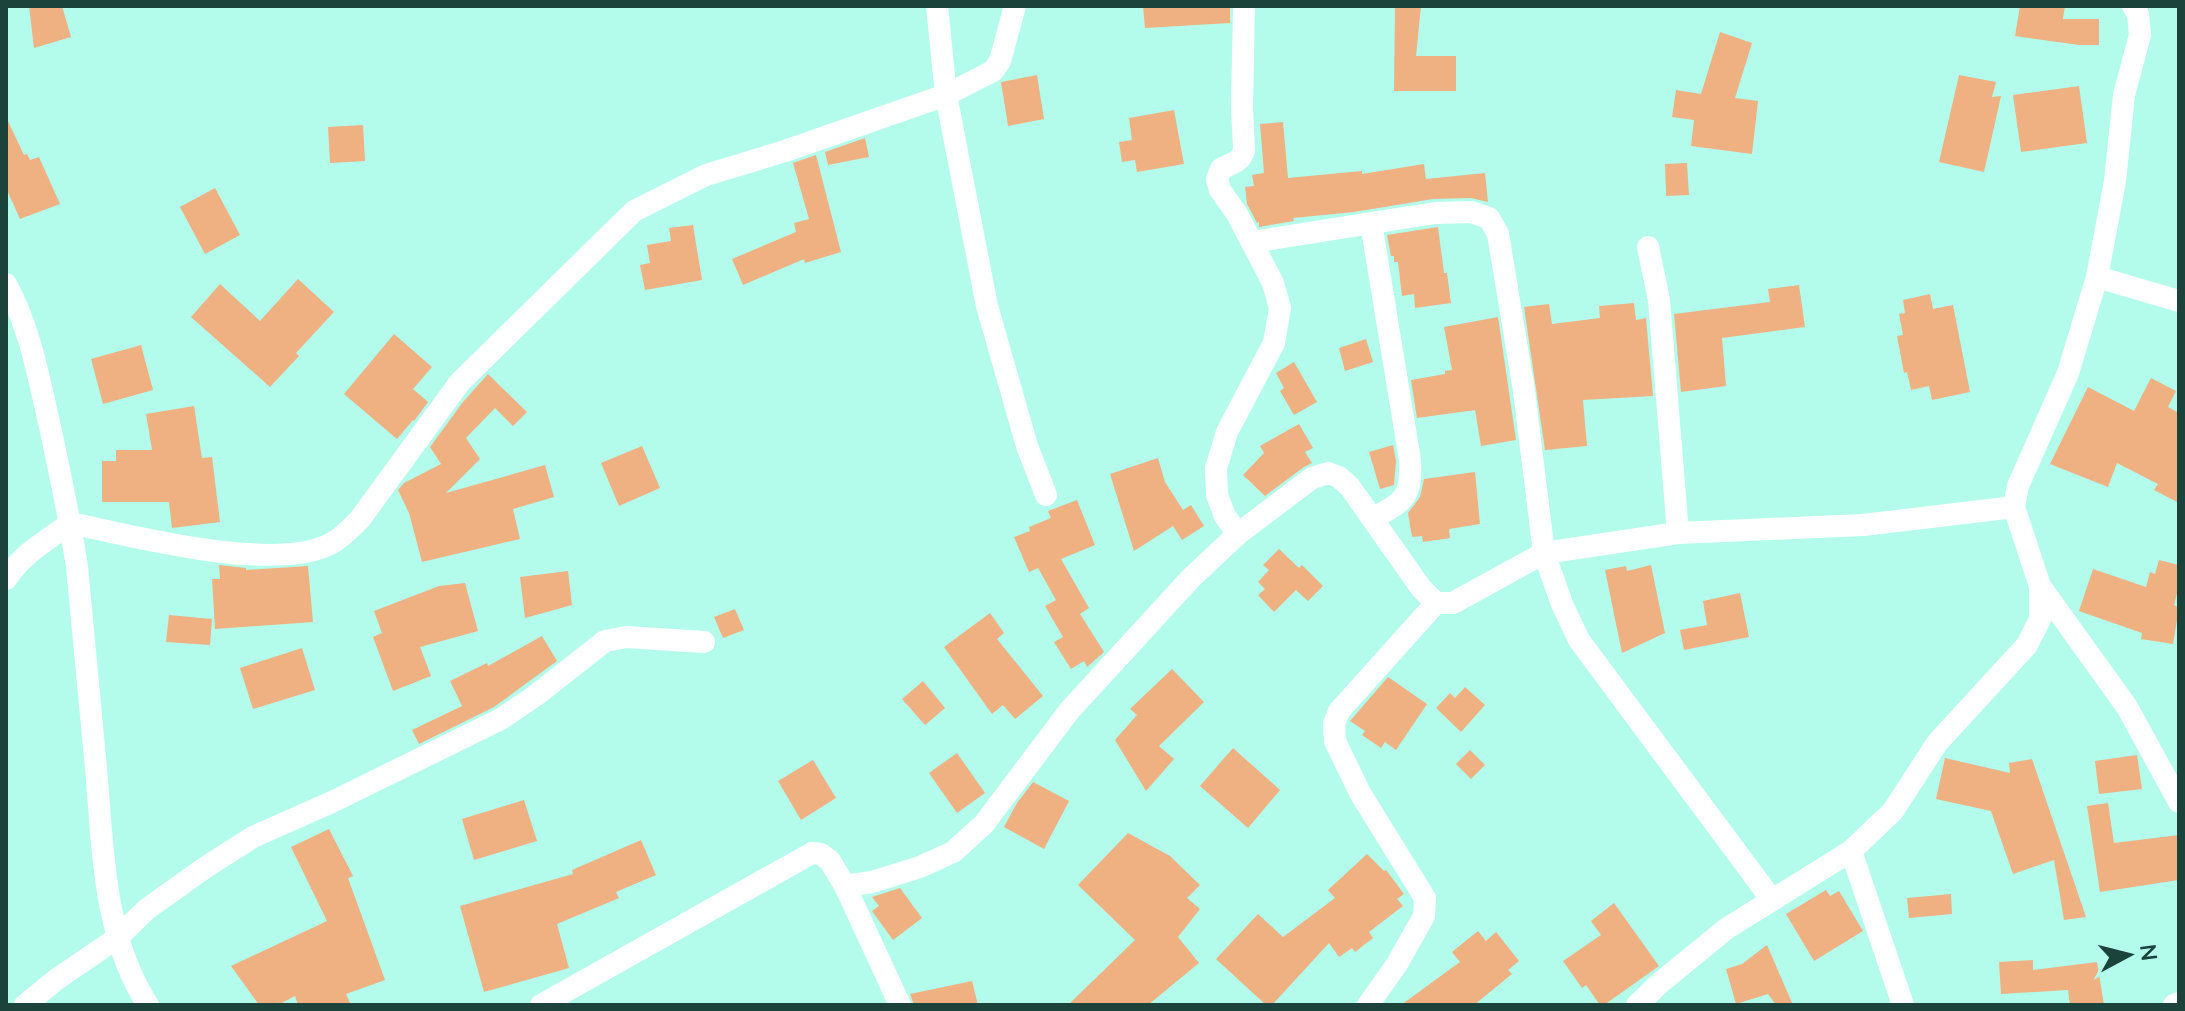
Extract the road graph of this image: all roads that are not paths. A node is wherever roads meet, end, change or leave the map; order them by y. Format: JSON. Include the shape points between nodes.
{"nodes":[{"id":1,"x":937,"y":6,"type":"edge"},
{"id":2,"x":1015,"y":6,"type":"edge"},
{"id":3,"x":1244,"y":6,"type":"edge"},
{"id":4,"x":2137,"y":9,"type":"edge"},
{"id":5,"x":946,"y":95,"type":"junction"},
{"id":6,"x":1371,"y":223,"type":"junction"},
{"id":7,"x":1252,"y":242,"type":"junction"},
{"id":8,"x":1648,"y":247,"type":"dead end"},
{"id":9,"x":2097,"y":277,"type":"junction"},
{"id":10,"x":6,"y":284,"type":"edge"},
{"id":11,"x":2179,"y":301,"type":"edge"},
{"id":12,"x":1046,"y":495,"type":"dead end"},
{"id":13,"x":2014,"y":507,"type":"junction"},
{"id":14,"x":1373,"y":518,"type":"junction"},
{"id":15,"x":71,"y":523,"type":"junction"},
{"id":16,"x":1678,"y":533,"type":"junction"},
{"id":17,"x":1238,"y":534,"type":"junction"},
{"id":18,"x":1544,"y":553,"type":"junction"},
{"id":19,"x":6,"y":579,"type":"edge"},
{"id":20,"x":2040,"y":586,"type":"junction"},
{"id":21,"x":1436,"y":603,"type":"junction"},
{"id":22,"x":704,"y":642,"type":"dead end"},
{"id":23,"x":2179,"y":802,"type":"edge"},
{"id":24,"x":1851,"y":851,"type":"junction"},
{"id":25,"x":845,"y":886,"type":"junction"},
{"id":26,"x":1772,"y":900,"type":"junction"},
{"id":27,"x":117,"y":938,"type":"junction"},
{"id":28,"x":25,"y":1005,"type":"edge"},
{"id":29,"x":148,"y":1005,"type":"edge"},
{"id":30,"x":541,"y":1005,"type":"edge"},
{"id":31,"x":900,"y":1005,"type":"edge"},
{"id":32,"x":1368,"y":1005,"type":"edge"},
{"id":33,"x":1637,"y":1005,"type":"edge"},
{"id":34,"x":1903,"y":1005,"type":"edge"}],
"edges":[{"from":1,"to":5,"type":"street"},
{"from":2,"to":5,"type":"street","via":[[993,71]]},
{"from":3,"to":7,"type":"street","via":[[1244,150],[1217,179]]},
{"from":4,"to":9,"type":"street","via":[[2140,35],[2124,95]]},
{"from":5,"to":12,"type":"street","via":[[987,306]]},
{"from":5,"to":15,"type":"street","via":[[706,175],[634,211],[460,382],[360,519],[333,543],[274,556],[177,545]]},
{"from":6,"to":7,"type":"street"},
{"from":6,"to":14,"type":"street","via":[[1411,480],[1395,507]]},
{"from":6,"to":18,"type":"street","via":[[1471,212],[1489,218],[1498,234]]},
{"from":7,"to":17,"type":"street","via":[[1280,308],[1274,343],[1227,432],[1216,468],[1217,495]]},
{"from":8,"to":16,"type":"street","via":[[1659,300]]},
{"from":9,"to":11,"type":"street"},
{"from":9,"to":13,"type":"street","via":[[2068,373],[2018,486]]},
{"from":10,"to":15,"type":"street","via":[[40,381]]},
{"from":13,"to":16,"type":"street","via":[[1863,525]]},
{"from":13,"to":20,"type":"street"},
{"from":14,"to":17,"type":"street","via":[[1350,487],[1328,473],[1312,478]]},
{"from":14,"to":21,"type":"street"},
{"from":15,"to":19,"type":"street","via":[[33,549]]},
{"from":15,"to":27,"type":"street","via":[[106,883]]},
{"from":16,"to":18,"type":"street"},
{"from":17,"to":25,"type":"street","via":[[1079,700],[984,824],[953,852],[920,867]]},
{"from":18,"to":21,"type":"street","via":[[1453,603]]},
{"from":18,"to":26,"type":"street","via":[[1579,640]]},
{"from":20,"to":23,"type":"street","via":[[2127,707]]},
{"from":20,"to":24,"type":"street","via":[[2040,619],[2027,645],[1937,743],[1893,811]]},
{"from":21,"to":32,"type":"street","via":[[1339,711],[1334,724],[1335,741],[1360,793],[1425,898],[1424,916]]},
{"from":22,"to":27,"type":"street","via":[[626,637],[605,641],[490,725],[253,837],[147,909]]},
{"from":24,"to":26,"type":"street"},
{"from":24,"to":34,"type":"street"},
{"from":25,"to":30,"type":"street","via":[[830,861],[812,853]]},
{"from":25,"to":31,"type":"street"},
{"from":26,"to":33,"type":"street","via":[[1726,929]]},
{"from":27,"to":28,"type":"street"},
{"from":27,"to":29,"type":"street"}]}
